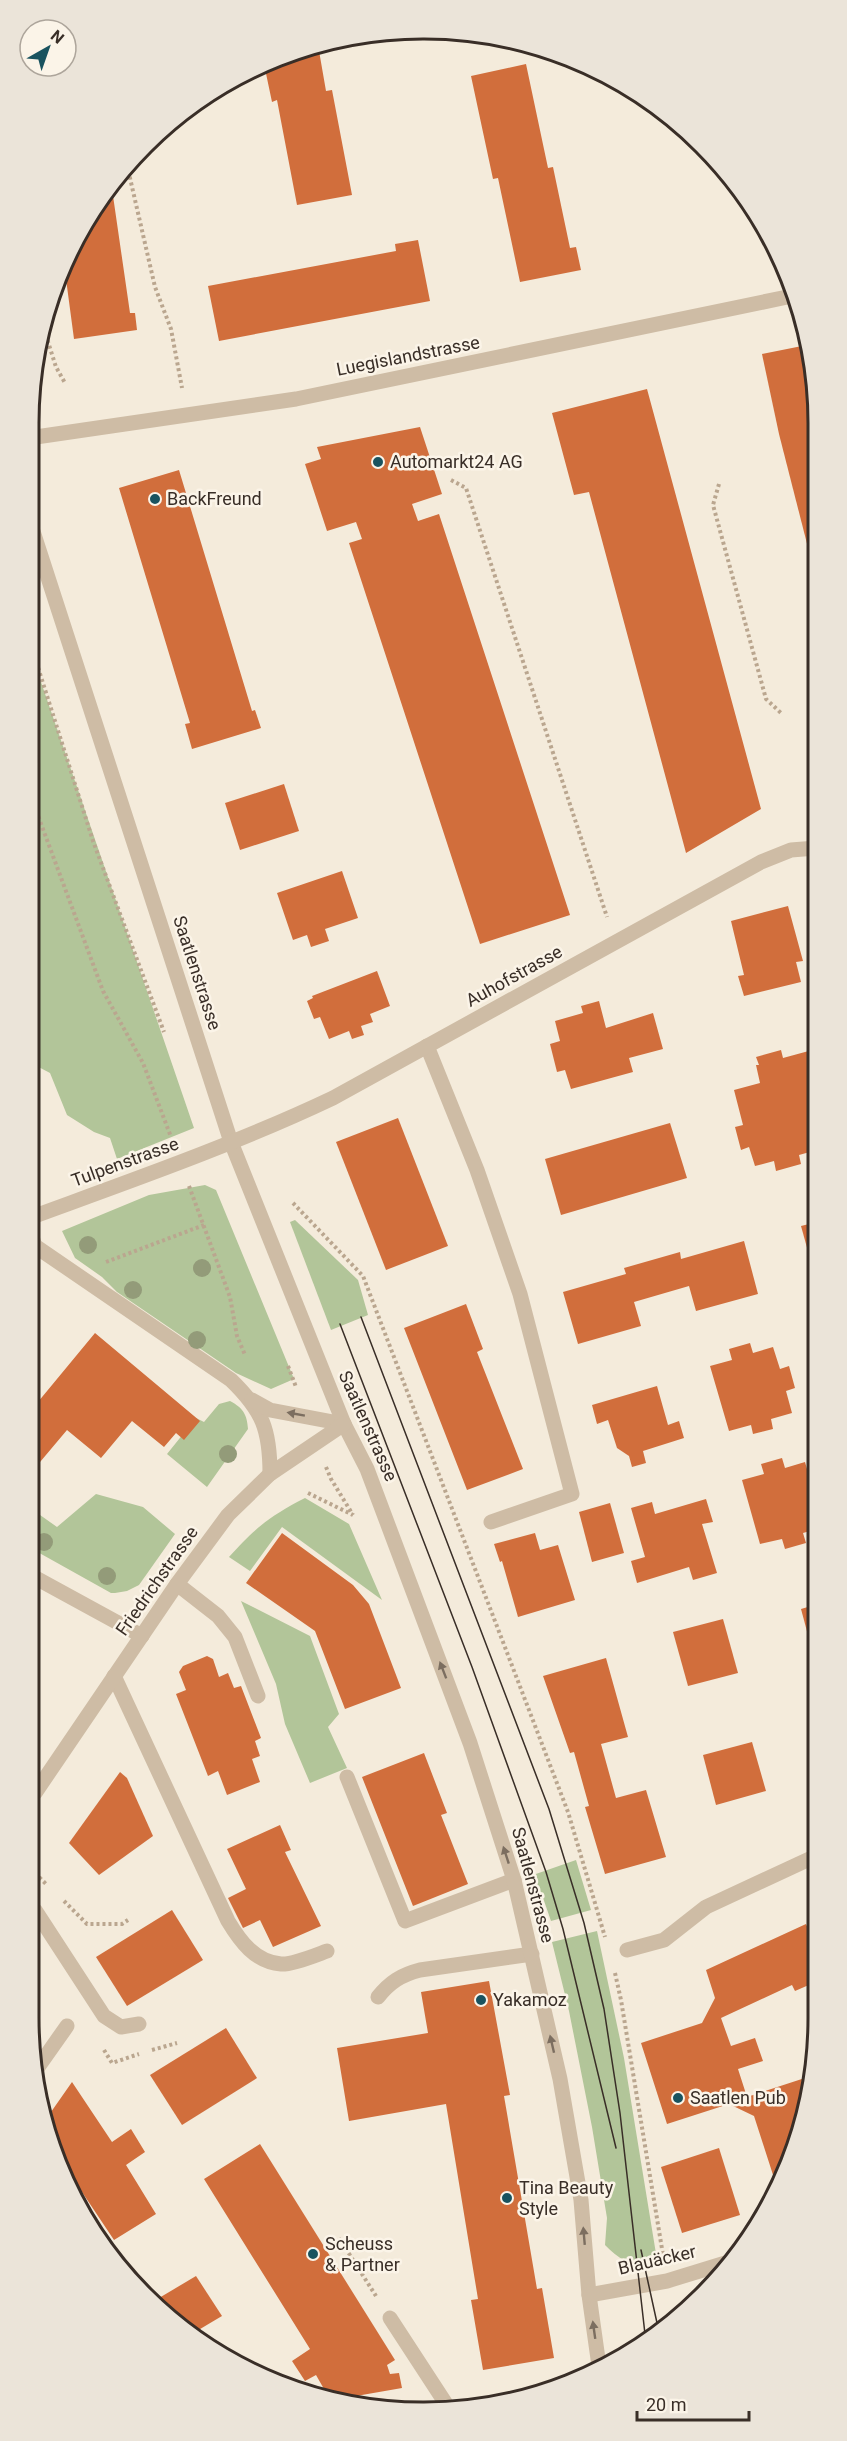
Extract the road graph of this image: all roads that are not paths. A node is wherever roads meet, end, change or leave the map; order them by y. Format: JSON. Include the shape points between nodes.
{"nodes":[{"id":1,"x":787,"y":298,"type":"edge"},
{"id":2,"x":39,"y":436,"type":"edge"},
{"id":3,"x":39,"y":550,"type":"edge"},
{"id":4,"x":808,"y":849,"type":"edge"},
{"id":5,"x":428,"y":1046,"type":"junction"},
{"id":6,"x":231,"y":1142,"type":"junction"},
{"id":7,"x":39,"y":1213,"type":"edge"},
{"id":8,"x":39,"y":1249,"type":"edge"},
{"id":9,"x":251,"y":1400,"type":"junction"},
{"id":10,"x":344,"y":1424,"type":"junction"},
{"id":11,"x":270,"y":1474,"type":"junction"},
{"id":12,"x":492,"y":1522,"type":"dead end"},
{"id":13,"x":39,"y":1580,"type":"edge"},
{"id":14,"x":177,"y":1584,"type":"junction"},
{"id":15,"x":142,"y":1636,"type":"junction"},
{"id":16,"x":114,"y":1676,"type":"junction"},
{"id":17,"x":258,"y":1696,"type":"dead end"},
{"id":18,"x":347,"y":1777,"type":"dead end"},
{"id":19,"x":39,"y":1787,"type":"edge"},
{"id":20,"x":808,"y":1860,"type":"edge"},
{"id":21,"x":514,"y":1880,"type":"junction"},
{"id":22,"x":39,"y":1916,"type":"edge"},
{"id":23,"x":627,"y":1950,"type":"dead end"},
{"id":24,"x":327,"y":1951,"type":"dead end"},
{"id":25,"x":532,"y":1954,"type":"junction"},
{"id":26,"x":378,"y":1997,"type":"dead end"},
{"id":27,"x":139,"y":2024,"type":"dead end"},
{"id":28,"x":67,"y":2026,"type":"dead end"},
{"id":29,"x":42,"y":2062,"type":"edge"},
{"id":30,"x":716,"y":2267,"type":"edge"},
{"id":31,"x":589,"y":2295,"type":"junction"},
{"id":32,"x":390,"y":2318,"type":"road end"},
{"id":33,"x":598,"y":2360,"type":"edge"},
{"id":34,"x":440,"y":2401,"type":"edge"}],
"edges":[{"from":1,"to":2,"type":"street","name":"Luegislandstrasse","via":[[296,399]]},
{"from":3,"to":6,"type":"street","name":"Saatlenstrasse"},
{"from":4,"to":5,"type":"street","name":"Auhofstrasse","via":[[791,850],[761,862]]},
{"from":5,"to":6,"type":"street","name":"Auhofstrasse","via":[[333,1098]]},
{"from":5,"to":12,"type":"street","via":[[520,1294],[572,1494]]},
{"from":6,"to":7,"type":"street","name":"Tulpenstrasse"},
{"from":6,"to":10,"type":"street","name":"Saatlenstrasse"},
{"from":8,"to":9,"type":"street","via":[[231,1380]]},
{"from":10,"to":9,"type":"street","one_way":true,"via":[[270,1410]]},
{"from":9,"to":11,"type":"street","via":[[263,1421],[270,1449]]},
{"from":10,"to":11,"type":"street","name":"Friedrichstrasse"},
{"from":21,"to":10,"type":"street","name":"Saatlenstrasse","one_way":true,"via":[[470,1743],[367,1469]]},
{"from":11,"to":14,"type":"street","name":"Friedrichstrasse","via":[[228,1515]]},
{"from":13,"to":15,"type":"street"},
{"from":14,"to":15,"type":"street","name":"Friedrichstrasse"},
{"from":14,"to":17,"type":"street","via":[[218,1616],[235,1637]]},
{"from":15,"to":16,"type":"street","name":"Friedrichstrasse"},
{"from":16,"to":19,"type":"street","name":"Friedrichstrasse"},
{"from":16,"to":24,"type":"street","via":[[242,1944],[258,1957],[282,1964]]},
{"from":18,"to":21,"type":"street","via":[[405,1921]]},
{"from":20,"to":23,"type":"street","via":[[706,1907],[664,1940]]},
{"from":21,"to":25,"type":"street","name":"Saatlenstrasse"},
{"from":22,"to":27,"type":"street","via":[[104,2016],[121,2027]]},
{"from":25,"to":26,"type":"street","via":[[402,1974]]},
{"from":31,"to":25,"type":"street","name":"Saatlenstrasse","one_way":true,"via":[[579,2189]]},
{"from":28,"to":29,"type":"street"},
{"from":30,"to":31,"type":"street","name":"Blauäcker","via":[[668,2281]]},
{"from":33,"to":31,"type":"street","name":"Saatlenstrasse","one_way":true},
{"from":32,"to":34,"type":"street"}]}
